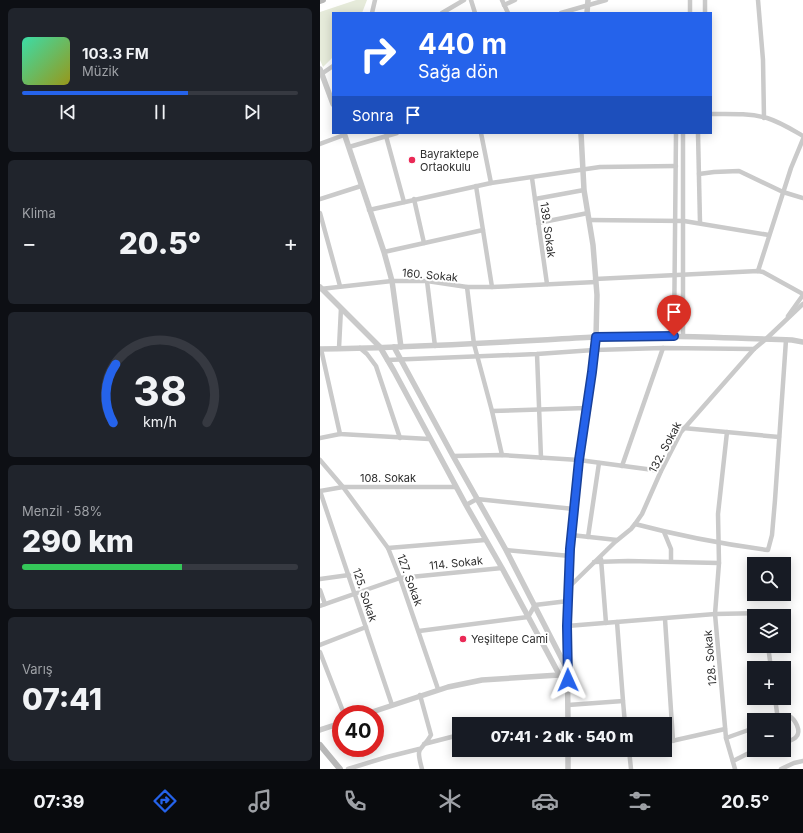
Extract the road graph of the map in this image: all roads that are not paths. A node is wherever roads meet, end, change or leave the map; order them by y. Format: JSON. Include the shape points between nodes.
{"nodes":[{"id":1,"x":323,"y":0,"type":"edge"},
{"id":2,"x":375,"y":0,"type":"edge"},
{"id":3,"x":464,"y":0,"type":"edge"},
{"id":4,"x":471,"y":0,"type":"edge"},
{"id":5,"x":515,"y":0,"type":"edge"},
{"id":6,"x":606,"y":0,"type":"edge"},
{"id":7,"x":690,"y":0,"type":"edge"},
{"id":8,"x":705,"y":0,"type":"edge"},
{"id":9,"x":758,"y":0,"type":"edge"},
{"id":10,"x":320,"y":1,"type":"edge"},
{"id":11,"x":503,"y":2,"type":"edge"},
{"id":12,"x":588,"y":3,"type":"edge"},
{"id":13,"x":372,"y":12,"type":"edge"},
{"id":14,"x":444,"y":12,"type":"edge"},
{"id":15,"x":475,"y":12,"type":"edge"},
{"id":16,"x":508,"y":12,"type":"edge"},
{"id":17,"x":564,"y":12,"type":"edge"},
{"id":18,"x":690,"y":12,"type":"edge"},
{"id":19,"x":705,"y":12,"type":"edge"},
{"id":20,"x":332,"y":67,"type":"edge"},
{"id":21,"x":321,"y":73,"type":"edge"},
{"id":22,"x":332,"y":101,"type":"edge"},
{"id":23,"x":712,"y":114,"type":"edge"},
{"id":24,"x":764,"y":118,"type":"junction"},
{"id":25,"x":344,"y":134,"type":"edge"},
{"id":26,"x":391,"y":134,"type":"edge"},
{"id":27,"x":481,"y":134,"type":"edge"},
{"id":28,"x":581,"y":134,"type":"edge"},
{"id":29,"x":676,"y":134,"type":"edge"},
{"id":30,"x":684,"y":134,"type":"edge"},
{"id":31,"x":698,"y":134,"type":"edge"},
{"id":32,"x":386,"y":136,"type":"junction"},
{"id":33,"x":803,"y":138,"type":"edge"},
{"id":34,"x":320,"y":144,"type":"edge"},
{"id":35,"x":349,"y":147,"type":"junction"},
{"id":36,"x":676,"y":166,"type":"junction"},
{"id":37,"x":582,"y":170,"type":"junction"},
{"id":38,"x":699,"y":174,"type":"junction"},
{"id":39,"x":532,"y":178,"type":"junction"},
{"id":40,"x":491,"y":183,"type":"junction"},
{"id":41,"x":361,"y":186,"type":"junction"},
{"id":42,"x":476,"y":186,"type":"junction"},
{"id":43,"x":584,"y":190,"type":"junction"},
{"id":44,"x":783,"y":192,"type":"junction"},
{"id":45,"x":803,"y":198,"type":"edge"},
{"id":46,"x":320,"y":199,"type":"edge"},
{"id":47,"x":414,"y":199,"type":"junction"},
{"id":48,"x":535,"y":199,"type":"junction"},
{"id":49,"x":404,"y":202,"type":"junction"},
{"id":50,"x":369,"y":210,"type":"junction"},
{"id":51,"x":320,"y":213,"type":"edge"},
{"id":52,"x":588,"y":214,"type":"junction"},
{"id":53,"x":589,"y":220,"type":"junction"},
{"id":54,"x":675,"y":221,"type":"junction"},
{"id":55,"x":684,"y":221,"type":"junction"},
{"id":56,"x":538,"y":223,"type":"junction"},
{"id":57,"x":700,"y":224,"type":"junction"},
{"id":58,"x":483,"y":230,"type":"junction"},
{"id":59,"x":769,"y":235,"type":"junction"},
{"id":60,"x":424,"y":243,"type":"junction"},
{"id":61,"x":384,"y":252,"type":"junction"},
{"id":62,"x":758,"y":271,"type":"junction"},
{"id":63,"x":675,"y":276,"type":"junction"},
{"id":64,"x":683,"y":276,"type":"junction"},
{"id":65,"x":596,"y":280,"type":"junction"},
{"id":66,"x":392,"y":281,"type":"junction"},
{"id":67,"x":427,"y":281,"type":"junction"},
{"id":68,"x":547,"y":284,"type":"junction"},
{"id":69,"x":340,"y":286,"type":"junction"},
{"id":70,"x":467,"y":287,"type":"junction"},
{"id":71,"x":492,"y":287,"type":"junction"},
{"id":72,"x":321,"y":288,"type":"edge"},
{"id":73,"x":803,"y":294,"type":"edge"},
{"id":74,"x":803,"y":304,"type":"edge"},
{"id":75,"x":341,"y":308,"type":"junction"},
{"id":76,"x":777,"y":329,"type":"junction"},
{"id":77,"x":674,"y":336,"type":"junction"},
{"id":78,"x":683,"y":336,"type":"junction"},
{"id":79,"x":596,"y":337,"type":"junction"},
{"id":80,"x":766,"y":339,"type":"junction"},
{"id":81,"x":786,"y":340,"type":"junction"},
{"id":82,"x":803,"y":342,"type":"edge"},
{"id":83,"x":474,"y":344,"type":"junction"},
{"id":84,"x":435,"y":346,"type":"junction"},
{"id":85,"x":380,"y":347,"type":"junction"},
{"id":86,"x":394,"y":347,"type":"junction"},
{"id":87,"x":401,"y":347,"type":"junction"},
{"id":88,"x":339,"y":348,"type":"junction"},
{"id":89,"x":360,"y":348,"type":"junction"},
{"id":90,"x":663,"y":348,"type":"junction"},
{"id":91,"x":321,"y":349,"type":"edge"},
{"id":92,"x":754,"y":349,"type":"junction"},
{"id":93,"x":594,"y":350,"type":"junction"},
{"id":94,"x":537,"y":354,"type":"junction"},
{"id":95,"x":478,"y":357,"type":"junction"},
{"id":96,"x":401,"y":359,"type":"junction"},
{"id":97,"x":387,"y":360,"type":"junction"},
{"id":98,"x":586,"y":408,"type":"junction"},
{"id":99,"x":538,"y":409,"type":"junction"},
{"id":100,"x":492,"y":411,"type":"junction"},
{"id":101,"x":683,"y":428,"type":"junction"},
{"id":102,"x":727,"y":432,"type":"junction"},
{"id":103,"x":340,"y":434,"type":"junction"},
{"id":104,"x":779,"y":436,"type":"junction"},
{"id":105,"x":320,"y":438,"type":"edge"},
{"id":106,"x":400,"y":438,"type":"junction"},
{"id":107,"x":429,"y":439,"type":"junction"},
{"id":108,"x":502,"y":455,"type":"junction"},
{"id":109,"x":453,"y":456,"type":"junction"},
{"id":110,"x":540,"y":458,"type":"junction"},
{"id":111,"x":320,"y":460,"type":"edge"},
{"id":112,"x":579,"y":460,"type":"junction"},
{"id":113,"x":599,"y":463,"type":"junction"},
{"id":114,"x":622,"y":466,"type":"junction"},
{"id":115,"x":661,"y":471,"type":"junction"},
{"id":116,"x":343,"y":487,"type":"junction"},
{"id":117,"x":456,"y":487,"type":"junction"},
{"id":118,"x":320,"y":491,"type":"edge"},
{"id":119,"x":477,"y":498,"type":"junction"},
{"id":120,"x":466,"y":505,"type":"junction"},
{"id":121,"x":574,"y":509,"type":"junction"},
{"id":122,"x":635,"y":524,"type":"junction"},
{"id":123,"x":664,"y":532,"type":"junction"},
{"id":124,"x":571,"y":535,"type":"junction"},
{"id":125,"x":588,"y":536,"type":"junction"},
{"id":126,"x":485,"y":540,"type":"junction"},
{"id":127,"x":618,"y":540,"type":"junction"},
{"id":128,"x":718,"y":543,"type":"junction"},
{"id":129,"x":388,"y":548,"type":"junction"},
{"id":130,"x":506,"y":550,"type":"junction"},
{"id":131,"x":601,"y":555,"type":"junction"},
{"id":132,"x":570,"y":556,"type":"junction"},
{"id":133,"x":602,"y":561,"type":"junction"},
{"id":134,"x":671,"y":561,"type":"junction"},
{"id":135,"x":594,"y":562,"type":"junction"},
{"id":136,"x":719,"y":563,"type":"junction"},
{"id":137,"x":502,"y":568,"type":"junction"},
{"id":138,"x":349,"y":575,"type":"junction"},
{"id":139,"x":400,"y":578,"type":"junction"},
{"id":140,"x":320,"y":579,"type":"edge"},
{"id":141,"x":568,"y":588,"type":"junction"},
{"id":142,"x":320,"y":590,"type":"edge"},
{"id":143,"x":355,"y":594,"type":"junction"},
{"id":144,"x":568,"y":601,"type":"junction"},
{"id":145,"x":322,"y":605,"type":"edge"},
{"id":146,"x":535,"y":605,"type":"junction"},
{"id":147,"x":747,"y":613,"type":"edge"},
{"id":148,"x":715,"y":614,"type":"junction"},
{"id":149,"x":528,"y":617,"type":"junction"},
{"id":150,"x":665,"y":618,"type":"junction"},
{"id":151,"x":617,"y":622,"type":"junction"},
{"id":152,"x":606,"y":623,"type":"junction"},
{"id":153,"x":567,"y":626,"type":"junction"},
{"id":154,"x":366,"y":627,"type":"junction"},
{"id":155,"x":419,"y":631,"type":"junction"},
{"id":156,"x":320,"y":645,"type":"edge"},
{"id":157,"x":320,"y":652,"type":"edge"},
{"id":158,"x":567,"y":669,"type":"junction"},
{"id":159,"x":559,"y":675,"type":"junction"},
{"id":160,"x":438,"y":689,"type":"junction"},
{"id":161,"x":568,"y":691,"type":"junction"},
{"id":162,"x":420,"y":695,"type":"junction"},
{"id":163,"x":622,"y":701,"type":"junction"},
{"id":164,"x":341,"y":705,"type":"edge"},
{"id":165,"x":392,"y":705,"type":"junction"},
{"id":166,"x":568,"y":705,"type":"junction"},
{"id":167,"x":384,"y":708,"type":"edge"},
{"id":168,"x":568,"y":717,"type":"edge"},
{"id":169,"x":624,"y":717,"type":"edge"},
{"id":170,"x":791,"y":717,"type":"edge"},
{"id":171,"x":332,"y":726,"type":"edge"},
{"id":172,"x":725,"y":729,"type":"junction"},
{"id":173,"x":320,"y":730,"type":"edge"},
{"id":174,"x":747,"y":730,"type":"edge"},
{"id":175,"x":452,"y":737,"type":"edge"},
{"id":176,"x":726,"y":738,"type":"junction"},
{"id":177,"x":791,"y":740,"type":"edge"},
{"id":178,"x":673,"y":741,"type":"joint"},
{"id":179,"x":424,"y":744,"type":"junction"},
{"id":180,"x":320,"y":745,"type":"edge"},
{"id":181,"x":419,"y":749,"type":"junction"},
{"id":182,"x":747,"y":754,"type":"edge"},
{"id":183,"x":568,"y":757,"type":"edge"},
{"id":184,"x":630,"y":757,"type":"edge"},
{"id":185,"x":733,"y":761,"type":"junction"},
{"id":186,"x":803,"y":761,"type":"edge"},
{"id":187,"x":340,"y":769,"type":"edge"},
{"id":188,"x":348,"y":769,"type":"edge"},
{"id":189,"x":422,"y":769,"type":"edge"},
{"id":190,"x":568,"y":769,"type":"edge"},
{"id":191,"x":631,"y":769,"type":"edge"},
{"id":192,"x":735,"y":769,"type":"edge"},
{"id":193,"x":781,"y":769,"type":"edge"}],
"edges":[{"from":1,"to":10,"type":"main road"},
{"from":2,"to":13,"type":"street"},
{"from":3,"to":14,"type":"street"},
{"from":4,"to":15,"type":"street"},
{"from":5,"to":11,"type":"street"},
{"from":6,"to":12,"type":"street"},
{"from":7,"to":18,"type":"street"},
{"from":8,"to":19,"type":"street"},
{"from":9,"to":24,"type":"street"},
{"from":11,"to":16,"type":"street"},
{"from":12,"to":17,"type":"street"},
{"from":20,"to":21,"type":"street"},
{"from":21,"to":22,"type":"street"},
{"from":23,"to":24,"type":"street"},
{"from":24,"to":33,"type":"street","via":[[785,126]]},
{"from":25,"to":34,"type":"street"},
{"from":25,"to":35,"type":"street"},
{"from":26,"to":32,"type":"street"},
{"from":27,"to":40,"type":"street"},
{"from":28,"to":37,"type":"street"},
{"from":29,"to":36,"type":"street"},
{"from":30,"to":55,"type":"street"},
{"from":31,"to":38,"type":"street"},
{"from":32,"to":35,"type":"street"},
{"from":32,"to":49,"type":"street"},
{"from":33,"to":44,"type":"street"},
{"from":35,"to":41,"type":"street"},
{"from":36,"to":37,"type":"street","via":[[600,167]]},
{"from":36,"to":54,"type":"street"},
{"from":37,"to":39,"type":"street"},
{"from":37,"to":43,"type":"street"},
{"from":38,"to":44,"type":"street","via":[[739,171]]},
{"from":38,"to":57,"type":"street"},
{"from":39,"to":40,"type":"street"},
{"from":39,"to":48,"type":"street","name":"139. Sokak"},
{"from":40,"to":42,"type":"street"},
{"from":41,"to":46,"type":"street"},
{"from":41,"to":50,"type":"street"},
{"from":42,"to":47,"type":"street"},
{"from":42,"to":58,"type":"street"},
{"from":43,"to":48,"type":"street"},
{"from":43,"to":52,"type":"street"},
{"from":44,"to":45,"type":"street"},
{"from":44,"to":59,"type":"street"},
{"from":47,"to":49,"type":"street"},
{"from":47,"to":60,"type":"street"},
{"from":48,"to":56,"type":"street","name":"139. Sokak"},
{"from":49,"to":50,"type":"street"},
{"from":50,"to":61,"type":"street"},
{"from":51,"to":69,"type":"street"},
{"from":52,"to":53,"type":"street"},
{"from":52,"to":56,"type":"street"},
{"from":53,"to":54,"type":"street"},
{"from":53,"to":65,"type":"street"},
{"from":54,"to":55,"type":"street"},
{"from":54,"to":63,"type":"street"},
{"from":55,"to":57,"type":"street"},
{"from":55,"to":64,"type":"street"},
{"from":56,"to":68,"type":"street","name":"139. Sokak"},
{"from":57,"to":59,"type":"street"},
{"from":58,"to":60,"type":"street"},
{"from":58,"to":71,"type":"street"},
{"from":59,"to":62,"type":"street"},
{"from":60,"to":61,"type":"street"},
{"from":61,"to":66,"type":"street"},
{"from":62,"to":64,"type":"street","name":"160. Sokak"},
{"from":62,"to":73,"type":"street"},
{"from":63,"to":64,"type":"street","name":"160. Sokak"},
{"from":63,"to":65,"type":"street","name":"160. Sokak"},
{"from":63,"to":77,"type":"street"},
{"from":64,"to":78,"type":"street"},
{"from":65,"to":68,"type":"street","name":"160. Sokak"},
{"from":65,"to":79,"type":"street"},
{"from":66,"to":67,"type":"street","name":"160. Sokak"},
{"from":66,"to":69,"type":"street","name":"160. Sokak"},
{"from":66,"to":87,"type":"street"},
{"from":67,"to":70,"type":"street","name":"160. Sokak"},
{"from":67,"to":84,"type":"street"},
{"from":68,"to":71,"type":"street","name":"160. Sokak"},
{"from":69,"to":72,"type":"street","name":"160. Sokak"},
{"from":70,"to":71,"type":"street","name":"160. Sokak"},
{"from":70,"to":83,"type":"street"},
{"from":72,"to":75,"type":"street"},
{"from":73,"to":76,"type":"street"},
{"from":74,"to":76,"type":"street","name":"132. Sokak"},
{"from":75,"to":85,"type":"street"},
{"from":75,"to":88,"type":"street"},
{"from":76,"to":80,"type":"street","name":"132. Sokak"},
{"from":77,"to":78,"type":"street"},
{"from":77,"to":79,"type":"street"},
{"from":78,"to":80,"type":"street"},
{"from":79,"to":83,"type":"street"},
{"from":79,"to":93,"type":"street"},
{"from":80,"to":81,"type":"street"},
{"from":80,"to":92,"type":"street","name":"132. Sokak"},
{"from":81,"to":82,"type":"street"},
{"from":81,"to":104,"type":"street"},
{"from":83,"to":84,"type":"street"},
{"from":83,"to":95,"type":"street"},
{"from":84,"to":87,"type":"street"},
{"from":85,"to":86,"type":"street"},
{"from":85,"to":89,"type":"street"},
{"from":85,"to":97,"type":"street"},
{"from":86,"to":87,"type":"street"},
{"from":86,"to":96,"type":"street"},
{"from":88,"to":89,"type":"street"},
{"from":88,"to":91,"type":"street"},
{"from":89,"to":106,"type":"street","via":[[376,366]]},
{"from":90,"to":92,"type":"street"},
{"from":90,"to":93,"type":"street"},
{"from":90,"to":114,"type":"street"},
{"from":91,"to":103,"type":"street"},
{"from":92,"to":101,"type":"street","name":"132. Sokak"},
{"from":93,"to":94,"type":"street"},
{"from":93,"to":98,"type":"street"},
{"from":94,"to":95,"type":"street"},
{"from":94,"to":99,"type":"street"},
{"from":95,"to":96,"type":"street"},
{"from":95,"to":100,"type":"street"},
{"from":96,"to":97,"type":"street"},
{"from":96,"to":109,"type":"street"},
{"from":97,"to":107,"type":"street"},
{"from":98,"to":99,"type":"street"},
{"from":98,"to":112,"type":"street"},
{"from":99,"to":100,"type":"street"},
{"from":99,"to":110,"type":"street"},
{"from":100,"to":108,"type":"street"},
{"from":101,"to":102,"type":"street"},
{"from":101,"to":115,"type":"street","name":"132. Sokak"},
{"from":102,"to":104,"type":"street"},
{"from":102,"to":128,"type":"street","name":"128. Sokak","via":[[719,502]]},
{"from":103,"to":105,"type":"street"},
{"from":103,"to":106,"type":"street"},
{"from":104,"to":128,"type":"street","via":[[772,534],[768,550]]},
{"from":106,"to":107,"type":"street"},
{"from":107,"to":117,"type":"street"},
{"from":108,"to":109,"type":"street"},
{"from":108,"to":110,"type":"street"},
{"from":109,"to":119,"type":"street"},
{"from":110,"to":112,"type":"street"},
{"from":111,"to":116,"type":"street","name":"127. Sokak"},
{"from":112,"to":113,"type":"street"},
{"from":112,"to":121,"type":"street"},
{"from":113,"to":114,"type":"street"},
{"from":113,"to":125,"type":"street"},
{"from":114,"to":115,"type":"street"},
{"from":115,"to":122,"type":"street","name":"132. Sokak"},
{"from":116,"to":117,"type":"street","name":"108. Sokak"},
{"from":116,"to":118,"type":"street","name":"108. Sokak"},
{"from":116,"to":129,"type":"street","name":"127. Sokak"},
{"from":117,"to":120,"type":"street"},
{"from":118,"to":138,"type":"street","name":"125. Sokak"},
{"from":119,"to":120,"type":"street"},
{"from":119,"to":121,"type":"street"},
{"from":119,"to":130,"type":"street"},
{"from":120,"to":126,"type":"street"},
{"from":121,"to":124,"type":"street"},
{"from":122,"to":123,"type":"street"},
{"from":122,"to":127,"type":"street","name":"132. Sokak"},
{"from":123,"to":128,"type":"street"},
{"from":123,"to":134,"type":"street","via":[[671,549]]},
{"from":124,"to":125,"type":"street"},
{"from":124,"to":132,"type":"street"},
{"from":125,"to":127,"type":"street"},
{"from":126,"to":129,"type":"street"},
{"from":126,"to":137,"type":"street"},
{"from":127,"to":131,"type":"street","name":"132. Sokak"},
{"from":128,"to":136,"type":"street","name":"128. Sokak"},
{"from":129,"to":139,"type":"street","name":"127. Sokak"},
{"from":130,"to":132,"type":"street"},
{"from":130,"to":146,"type":"street"},
{"from":131,"to":133,"type":"street"},
{"from":131,"to":135,"type":"street","name":"132. Sokak"},
{"from":132,"to":141,"type":"street"},
{"from":133,"to":134,"type":"street"},
{"from":133,"to":135,"type":"street"},
{"from":133,"to":152,"type":"street"},
{"from":134,"to":136,"type":"street"},
{"from":135,"to":141,"type":"street","name":"132. Sokak"},
{"from":136,"to":148,"type":"street","name":"128. Sokak"},
{"from":137,"to":139,"type":"street","name":"114. Sokak"},
{"from":137,"to":149,"type":"street"},
{"from":138,"to":140,"type":"street"},
{"from":138,"to":143,"type":"street","name":"125. Sokak"},
{"from":139,"to":143,"type":"street","name":"114. Sokak"},
{"from":139,"to":155,"type":"street","name":"127. Sokak"},
{"from":141,"to":144,"type":"street"},
{"from":142,"to":145,"type":"street"},
{"from":143,"to":145,"type":"street","name":"114. Sokak"},
{"from":143,"to":154,"type":"street","name":"125. Sokak"},
{"from":144,"to":146,"type":"street"},
{"from":144,"to":153,"type":"street"},
{"from":146,"to":149,"type":"street"},
{"from":146,"to":158,"type":"street"},
{"from":147,"to":148,"type":"street"},
{"from":148,"to":150,"type":"street"},
{"from":148,"to":172,"type":"street","name":"128. Sokak"},
{"from":149,"to":155,"type":"street"},
{"from":149,"to":159,"type":"street"},
{"from":150,"to":151,"type":"street"},
{"from":150,"to":178,"type":"street"},
{"from":151,"to":152,"type":"street"},
{"from":151,"to":163,"type":"street"},
{"from":152,"to":153,"type":"street"},
{"from":153,"to":158,"type":"street"},
{"from":154,"to":156,"type":"street"},
{"from":154,"to":165,"type":"street","name":"125. Sokak"},
{"from":155,"to":160,"type":"street","name":"127. Sokak"},
{"from":157,"to":164,"type":"street"},
{"from":158,"to":161,"type":"street"},
{"from":159,"to":160,"type":"street","via":[[482,680]]},
{"from":159,"to":161,"type":"street"},
{"from":160,"to":162,"type":"street"},
{"from":161,"to":166,"type":"street"},
{"from":162,"to":165,"type":"street"},
{"from":162,"to":179,"type":"street","via":[[431,735]]},
{"from":163,"to":166,"type":"street"},
{"from":163,"to":169,"type":"street"},
{"from":165,"to":167,"type":"street"},
{"from":166,"to":168,"type":"street"},
{"from":170,"to":177,"type":"street","via":[[798,729],[796,737]]},
{"from":171,"to":173,"type":"street"},
{"from":172,"to":176,"type":"street","name":"128. Sokak"},
{"from":172,"to":178,"type":"street"},
{"from":174,"to":176,"type":"street"},
{"from":175,"to":179,"type":"street"},
{"from":176,"to":185,"type":"street","name":"128. Sokak"},
{"from":179,"to":181,"type":"street"},
{"from":180,"to":187,"type":"main road"},
{"from":181,"to":188,"type":"street"},
{"from":181,"to":189,"type":"street","via":[[418,756]]},
{"from":182,"to":185,"type":"street"},
{"from":183,"to":190,"type":"street"},
{"from":184,"to":191,"type":"street"},
{"from":185,"to":192,"type":"street","name":"128. Sokak"},
{"from":186,"to":193,"type":"street","via":[[794,762]]}]}
